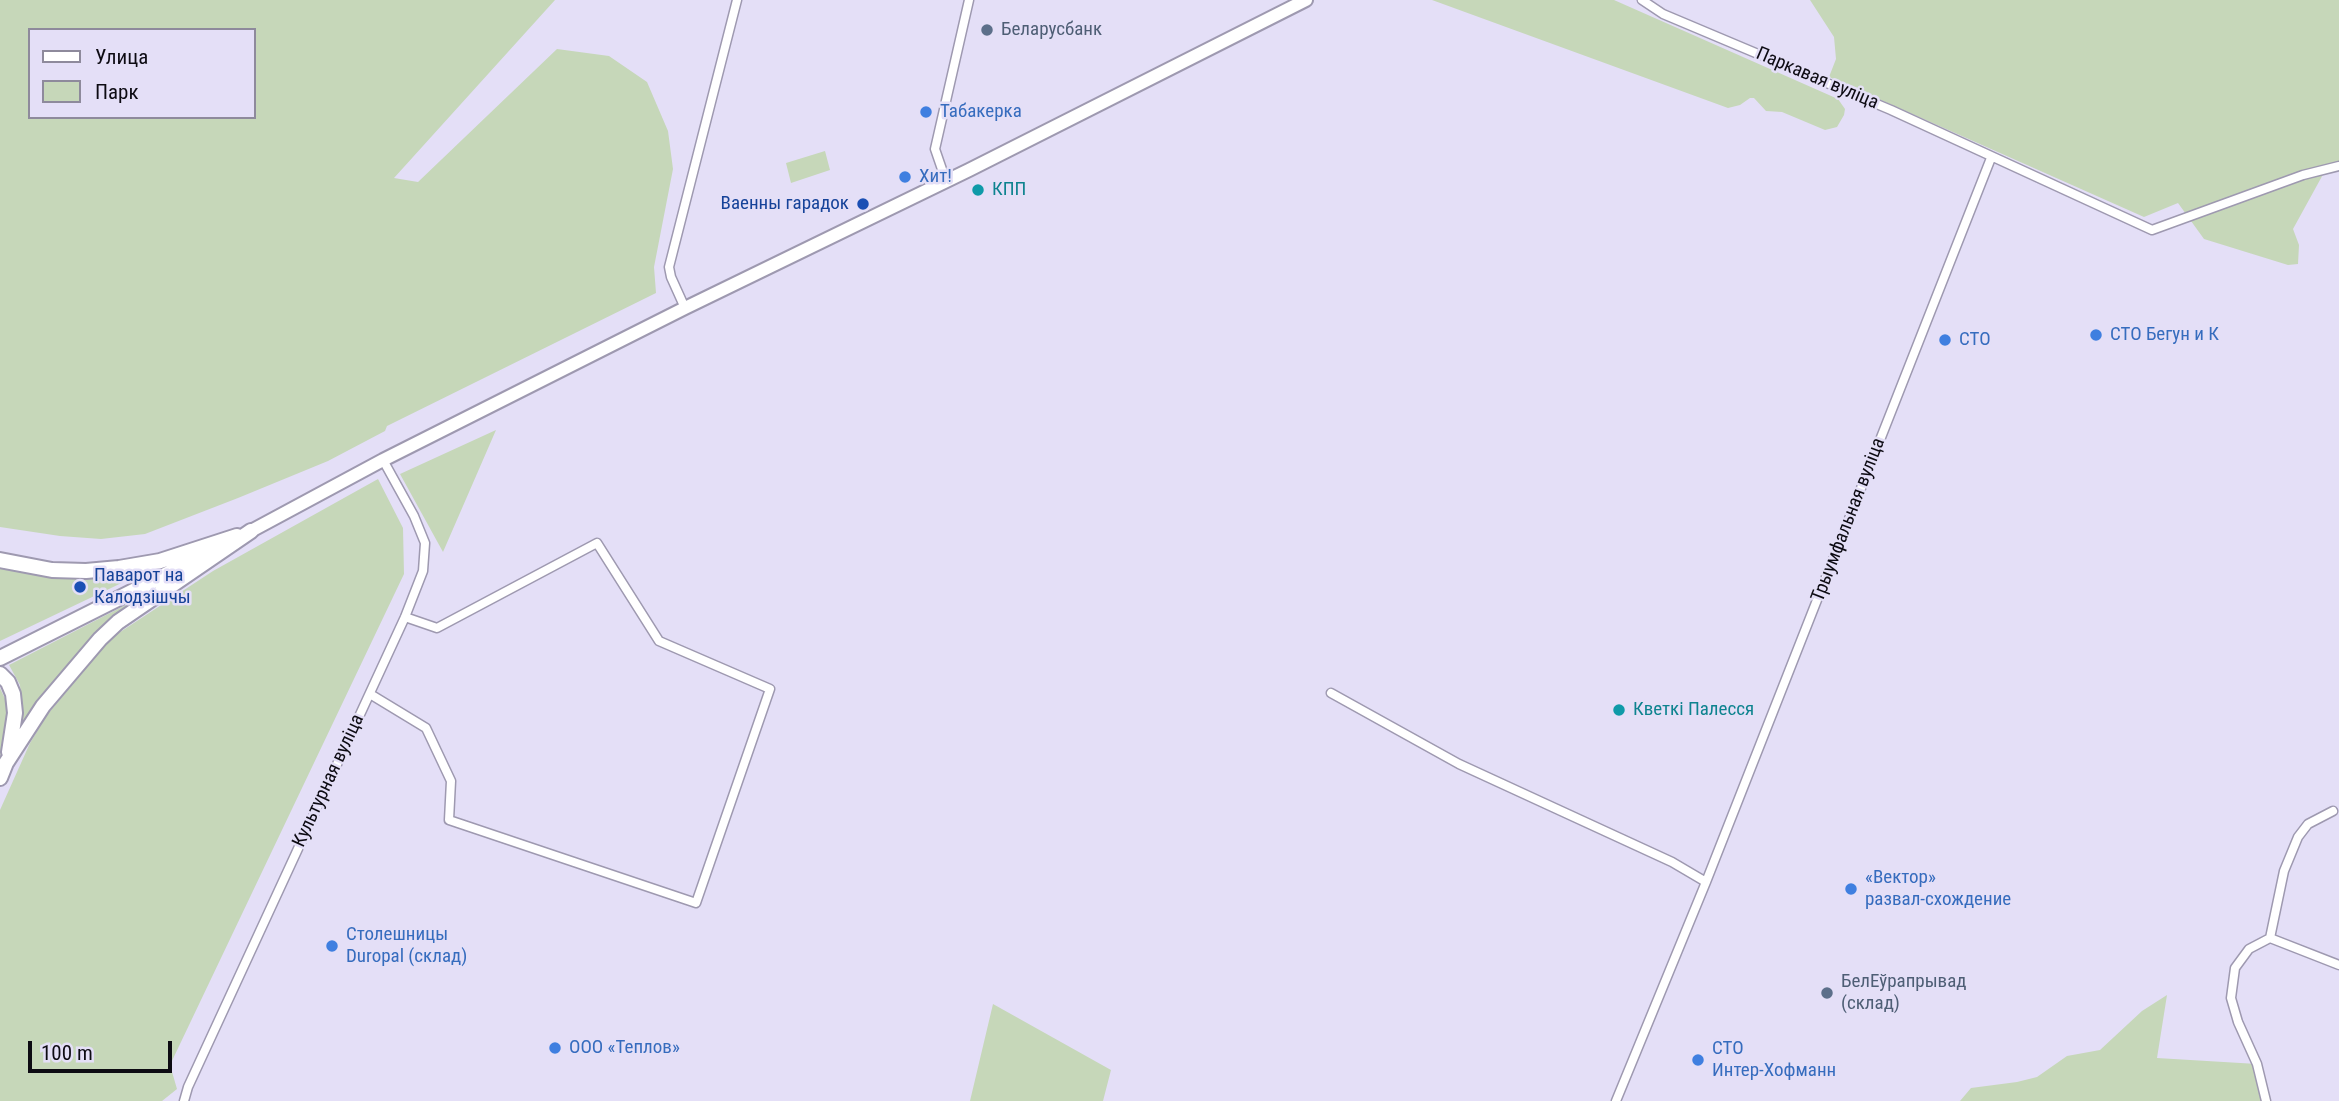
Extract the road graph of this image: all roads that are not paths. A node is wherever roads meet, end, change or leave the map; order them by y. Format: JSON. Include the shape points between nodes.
{"nodes":[{"id":1,"x":737,"y":0,"type":"edge"},
{"id":2,"x":969,"y":0,"type":"edge"},
{"id":3,"x":1306,"y":0,"type":"edge"},
{"id":4,"x":1642,"y":0,"type":"edge"},
{"id":5,"x":1992,"y":158,"type":"junction"},
{"id":6,"x":2339,"y":166,"type":"edge"},
{"id":7,"x":946,"y":181,"type":"junction"},
{"id":8,"x":685,"y":308,"type":"junction"},
{"id":9,"x":383,"y":460,"type":"junction"},
{"id":10,"x":251,"y":531,"type":"junction"},
{"id":11,"x":0,"y":559,"type":"edge"},
{"id":12,"x":405,"y":617,"type":"junction"},
{"id":13,"x":0,"y":658,"type":"edge"},
{"id":14,"x":0,"y":674,"type":"edge"},
{"id":15,"x":1331,"y":693,"type":"dead end"},
{"id":16,"x":370,"y":694,"type":"junction"},
{"id":17,"x":6,"y":763,"type":"junction"},
{"id":18,"x":0,"y":778,"type":"edge"},
{"id":19,"x":2333,"y":811,"type":"dead end"},
{"id":20,"x":1706,"y":882,"type":"junction"},
{"id":21,"x":2270,"y":938,"type":"junction"},
{"id":22,"x":2339,"y":965,"type":"edge"},
{"id":23,"x":184,"y":1101,"type":"edge"},
{"id":24,"x":1616,"y":1101,"type":"edge"},
{"id":25,"x":2266,"y":1101,"type":"edge"}],
"edges":[{"from":1,"to":8,"type":"street","via":[[669,267]]},
{"from":2,"to":7,"type":"street","via":[[935,149]]},
{"from":3,"to":7,"type":"main road"},
{"from":4,"to":5,"type":"street","name":"Паркавая вуліца","via":[[1663,14]]},
{"from":5,"to":6,"type":"street","name":"Паркавая вуліца","via":[[2152,230]]},
{"from":5,"to":20,"type":"street","name":"Трыумфальная вуліца"},
{"from":7,"to":8,"type":"main road"},
{"from":8,"to":9,"type":"main road"},
{"from":9,"to":10,"type":"main road"},
{"from":9,"to":12,"type":"street","name":"Культурная вуліца","via":[[425,542],[423,571]]},
{"from":10,"to":11,"type":"highway","via":[[160,561],[119,568],[52,570]]},
{"from":10,"to":13,"type":"highway"},
{"from":10,"to":17,"type":"highway","via":[[118,622],[43,706]]},
{"from":12,"to":16,"type":"street","name":"Культурная вуліца"},
{"from":12,"to":16,"type":"street","via":[[437,628],[597,542],[659,641],[770,690],[696,903],[449,820],[451,781],[426,728]]},
{"from":14,"to":17,"type":"highway","via":[[13,694],[15,713]]},
{"from":15,"to":20,"type":"street","via":[[1459,764]]},
{"from":16,"to":23,"type":"street","name":"Культурная вуліца"},
{"from":17,"to":18,"type":"highway"},
{"from":19,"to":21,"type":"street","via":[[2308,824],[2298,837],[2284,871]]},
{"from":20,"to":24,"type":"street","name":"Трыумфальная вуліца"},
{"from":21,"to":22,"type":"street"},
{"from":21,"to":25,"type":"street","via":[[2249,949],[2235,968],[2231,998]]}]}
